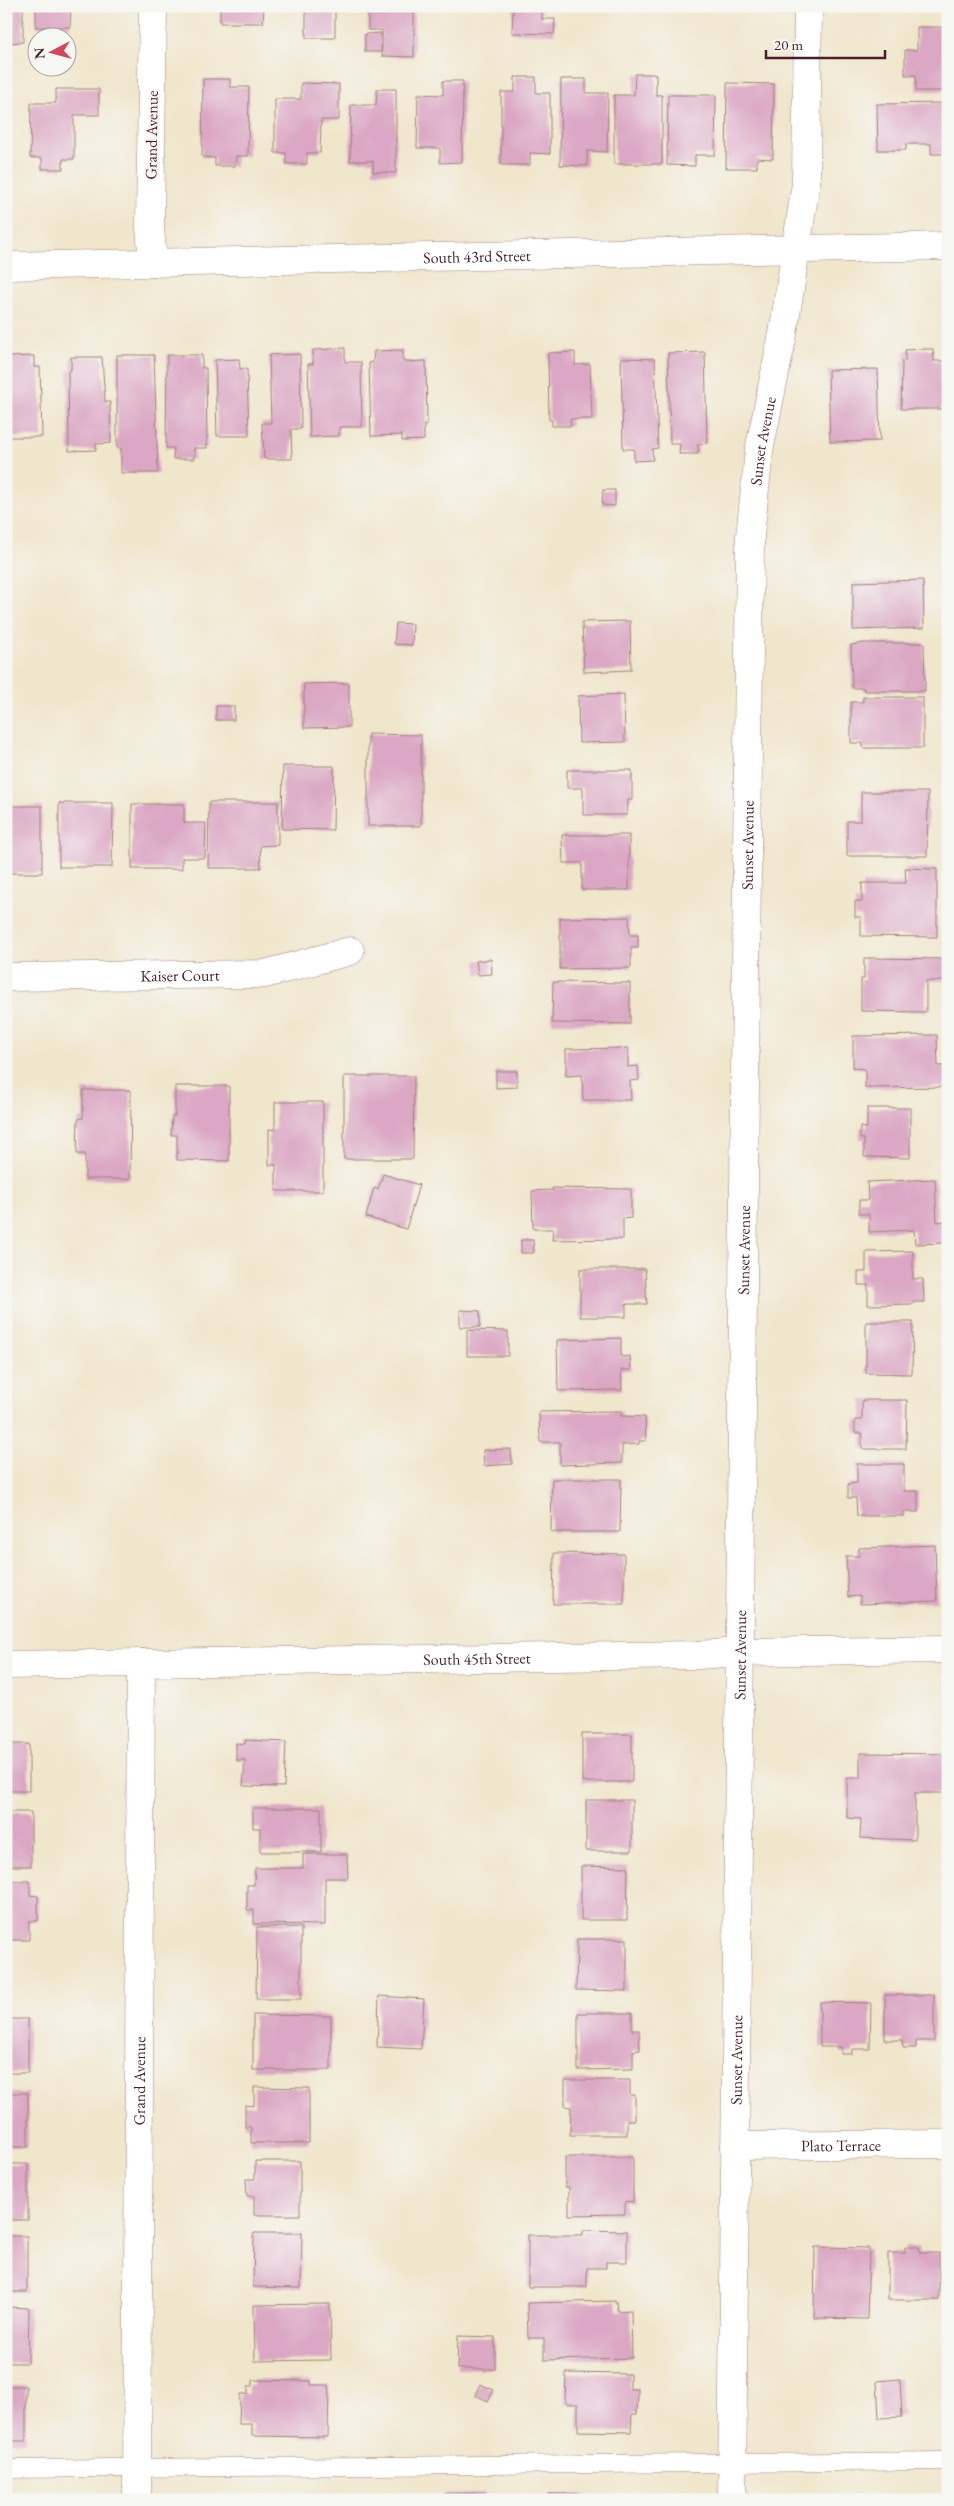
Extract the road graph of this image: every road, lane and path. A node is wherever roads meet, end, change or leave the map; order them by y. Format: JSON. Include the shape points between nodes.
{"nodes":[{"id":1,"x":153,"y":6,"type":"edge"},
{"id":2,"x":808,"y":6,"type":"edge"},
{"id":3,"x":948,"y":246,"type":"edge"},
{"id":4,"x":794,"y":249,"type":"junction"},
{"id":5,"x":153,"y":263,"type":"junction"},
{"id":6,"x":6,"y":266,"type":"edge"},
{"id":7,"x":350,"y":951,"type":"dead end"},
{"id":8,"x":6,"y":977,"type":"edge"},
{"id":9,"x":948,"y":1649,"type":"edge"},
{"id":10,"x":740,"y":1652,"type":"junction"},
{"id":11,"x":142,"y":1663,"type":"junction"},
{"id":12,"x":6,"y":1665,"type":"edge"},
{"id":13,"x":948,"y":2144,"type":"edge"},
{"id":14,"x":735,"y":2146,"type":"junction"},
{"id":15,"x":948,"y":2460,"type":"edge"},
{"id":16,"x":732,"y":2464,"type":"junction"},
{"id":17,"x":137,"y":2468,"type":"junction"},
{"id":18,"x":6,"y":2469,"type":"edge"},
{"id":19,"x":137,"y":2500,"type":"edge"},
{"id":20,"x":732,"y":2500,"type":"edge"}],
"edges":[{"from":1,"to":5,"type":"street","name":"Grand Avenue","via":[[150,227]]},
{"from":2,"to":4,"type":"street","name":"Sunset Avenue","via":[[806,183]]},
{"from":3,"to":4,"type":"street","name":"South 43rd Street"},
{"from":4,"to":5,"type":"street","name":"South 43rd Street"},
{"from":4,"to":10,"type":"street","name":"Sunset Avenue","via":[[783,334],[759,451],[750,536]]},
{"from":5,"to":6,"type":"street","name":"South 43rd Street"},
{"from":7,"to":8,"type":"street","name":"Kaiser Court","via":[[265,974]]},
{"from":9,"to":10,"type":"street","name":"South 45th Street"},
{"from":10,"to":11,"type":"street","name":"South 45th Street"},
{"from":10,"to":14,"type":"street","name":"Sunset Avenue"},
{"from":11,"to":12,"type":"street","name":"South 45th Street"},
{"from":11,"to":17,"type":"street","name":"Grand Avenue"},
{"from":13,"to":14,"type":"street","name":"Plato Terrace"},
{"from":14,"to":16,"type":"street","name":"Sunset Avenue"},
{"from":15,"to":16,"type":"lane"},
{"from":16,"to":17,"type":"lane"},
{"from":16,"to":20,"type":"street","name":"Sunset Avenue"},
{"from":17,"to":18,"type":"lane"},
{"from":17,"to":19,"type":"street","name":"Grand Avenue"}]}
